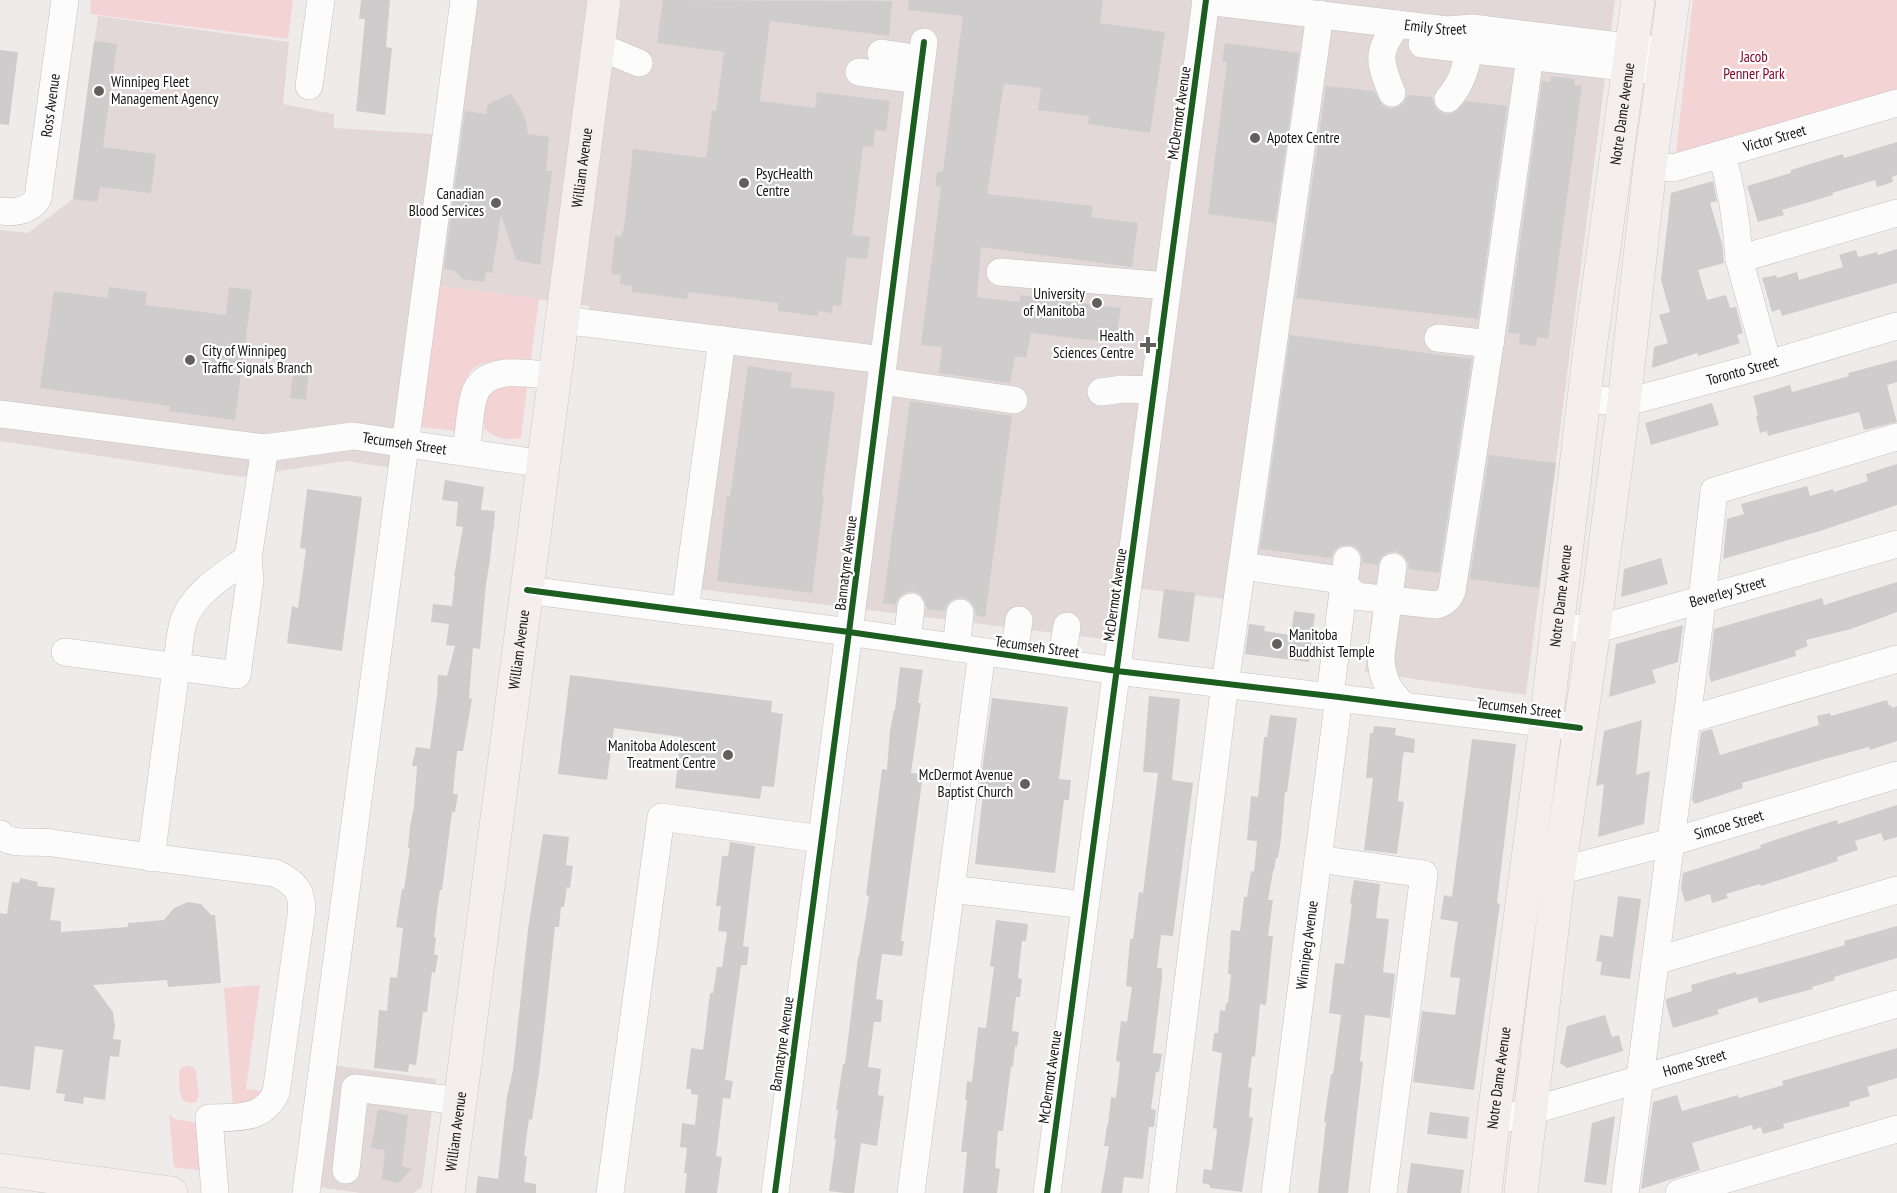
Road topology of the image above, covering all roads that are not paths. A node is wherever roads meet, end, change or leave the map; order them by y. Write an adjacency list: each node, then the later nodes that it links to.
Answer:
1 (65, 0): 25 (street, Ross Avenue)
2 (321, 0): 19 (street)
3 (465, 0): 45 (street)
4 (604, 0): 11 (main road, William Avenue)
5 (1638, 0): 14 (main road, Notre Dame Avenue)
6 (1672, 0): 16 (main road)
7 (1205, 6): 8 (street, Emily Street); 29 (street, McDermot Avenue)
8 (1318, 23): 9 (street, Emily Street); 51 (street)
9 (1385, 33): 10 (street, Emily Street); 20 (street)
10 (1460, 38): 13 (street, Emily Street); 14 (street, Emily Street); 21 (street)
11 (598, 46): 17 (street); 30 (main road, William Avenue)
12 (881, 53): 15 (street)
13 (1530, 56): 14 (street, Emily Street); 34 (street)
14 (1631, 58): 16 (street, Emily Street); 40 (main road, Notre Dame Avenue)
15 (921, 60): 18 (street); 36 (street, Bannatyne Avenue)
16 (1664, 62): 24 (main road)
17 (639, 63)
18 (859, 72)
19 (309, 86)
20 (1385, 92)
21 (1443, 99)
22 (1897, 103): 23 (street, Victor Street)
23 (1722, 155): 24 (street, Victor Street); 27 (street)
24 (1650, 166): 42 (main road)
25 (0, 211)
26 (1897, 213): 27 (street)
27 (1739, 259): 35 (street)
28 (1000, 272): 29 (street)
29 (1168, 286): 38 (street, McDermot Avenue)
30 (562, 320): 33 (street); 37 (main road, William Avenue)
31 (1897, 326): 35 (street, Toronto Street)
32 (1438, 338): 34 (street)
33 (722, 340): 36 (street); 56 (street)
34 (1490, 344): 52 (street)
35 (1768, 364): 42 (street, Toronto Street)
36 (882, 370): 41 (street); 62 (street, Bannatyne Avenue)
37 (554, 376): 47 (street); 48 (main road, William Avenue)
38 (1154, 390): 39 (street); 71 (street, McDermot Avenue)
39 (1101, 392)
40 (1585, 398): 42 (street, Toronto Street); 60 (main road, Notre Dame Avenue)
41 (1014, 400)
42 (1624, 403): 61 (main road)
43 (0, 414): 46 (street, Tecumseh Street)
44 (1897, 437): 54 (street)
45 (405, 444): 46 (street, Tecumseh Street); 47 (street, Tecumseh Street); 99 (street)
46 (265, 448): 50 (street)
47 (466, 452): 48 (street, Tecumseh Street)
48 (544, 464): 53 (main road, William Avenue)
49 (1897, 544): 54 (street, Beverley Street)
50 (248, 558): 70 (street); 70 (street)
51 (1242, 567): 52 (street); 72 (street)
52 (1369, 579): 73 (street); 73 (street); 74 (street)
53 (527, 590): 56 (street, Tecumseh Street); 91 (main road, William Avenue)
54 (1702, 600): 61 (street, Beverley Street); 75 (street)
55 (911, 607): 63 (street)
56 (685, 611): 62 (street, Tecumseh Street)
57 (960, 613): 64 (street)
58 (1019, 620): 67 (street)
59 (1067, 626): 69 (street)
60 (1557, 626): 61 (street, Beverley Street); 76 (main road, Notre Dame Avenue)
61 (1594, 630): 77 (main road)
62 (849, 632): 63 (street, Tecumseh Street); 80 (street, Bannatyne Avenue)
63 (907, 641): 64 (street, Tecumseh Street)
64 (956, 648): 66 (street, Tecumseh Street)
65 (65, 652): 70 (street)
66 (982, 652): 67 (street, Tecumseh Street); 85 (street)
67 (1014, 656): 69 (street, Tecumseh Street)
68 (1897, 659): 75 (street)
69 (1061, 663): 71 (street, Tecumseh Street)
70 (176, 667): 82 (street)
71 (1117, 670): 72 (street, Tecumseh Street); 87 (street, McDermot Avenue)
72 (1225, 683): 73 (street, Tecumseh Street); 105 (street)
73 (1345, 698): 74 (street, Tecumseh Street); 83 (street, Winnipeg Avenue)
74 (1404, 705): 76 (street, Tecumseh Street)
75 (1687, 720): 81 (street)
76 (1546, 723): 77 (street, Tecumseh Street); 93 (main road, Notre Dame Avenue)
77 (1580, 728): 84 (main road)
78 (1897, 775): 81 (street, Simcoe Street)
79 (0, 834): 82 (street)
80 (822, 839): 101 (street); 102 (street, Bannatyne Avenue)
81 (1671, 842): 84 (street, Simcoe Street); 88 (street)
82 (151, 858): 98 (street)
83 (1318, 859): 106 (street, Winnipeg Avenue); 107 (street)
84 (1559, 872): 92 (main road)
85 (951, 889): 87 (street); 103 (street)
86 (1897, 890): 88 (street)
87 (1085, 905): 104 (street, McDermot Avenue)
88 (1655, 961): 90 (street)
89 (1897, 1005): 90 (street, Home Street)
90 (1640, 1079): 92 (street, Home Street); 110 (street)
91 (460, 1101): 96 (street); 100 (main road, William Avenue)
92 (1531, 1111): 93 (street, Home Street); 109 (main road)
93 (1493, 1122): 108 (main road, Notre Dame Avenue)
94 (1897, 1129): 111 (street)
95 (0, 1170): 97 (main road)
96 (346, 1170)
97 (169, 1193)
98 (215, 1193)
99 (306, 1193)
100 (447, 1193)
101 (610, 1193)
102 (775, 1193)
103 (910, 1193)
104 (1047, 1193)
105 (1162, 1193)
106 (1275, 1193)
107 (1383, 1193)
108 (1485, 1193)
109 (1521, 1193)
110 (1625, 1193)
111 (1679, 1193)

